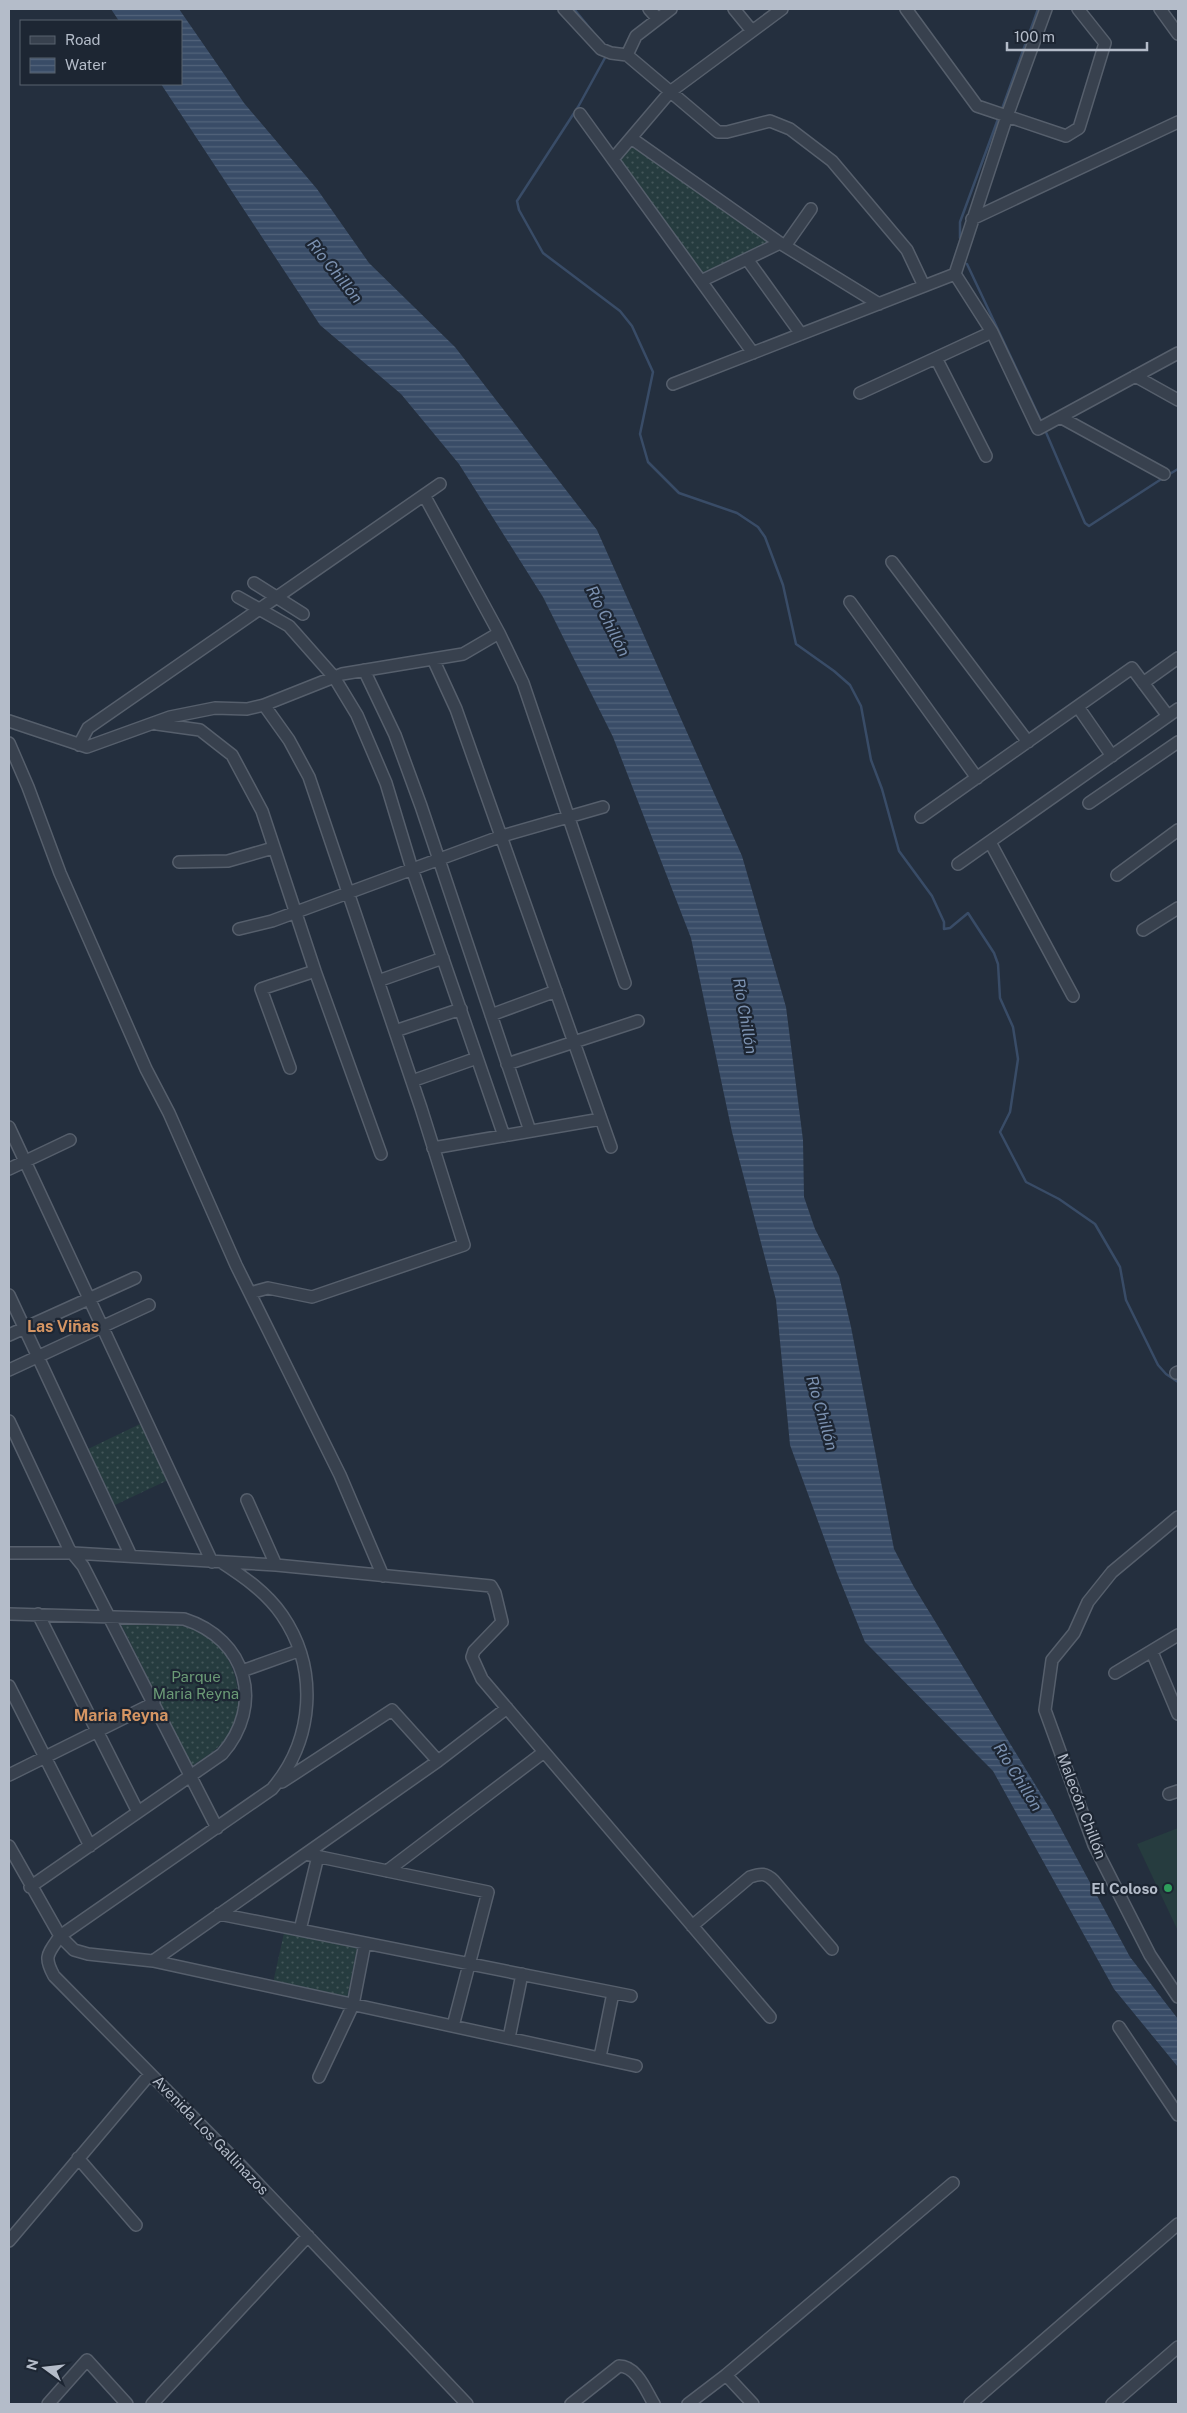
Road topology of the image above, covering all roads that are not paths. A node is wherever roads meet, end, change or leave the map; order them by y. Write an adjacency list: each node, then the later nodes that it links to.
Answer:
1 (564, 9): 13 (street)
2 (649, 9): 10 (street)
3 (671, 9): 10 (street)
4 (734, 9): 11 (street)
5 (782, 9): 11 (street)
6 (906, 9): 16 (street)
7 (1046, 9): 16 (street)
8 (1078, 9): 16 (street)
9 (1160, 9): 12 (street)
10 (658, 19): 13 (street)
11 (752, 31): 14 (street)
12 (1178, 34)
13 (628, 55): 14 (street)
14 (670, 92): 18 (street); 26 (street)
15 (580, 114): 19 (street)
16 (1007, 116): 21 (street)
17 (1178, 122): 21 (street)
18 (631, 138): 19 (street); 22 (street)
19 (613, 159): 25 (street)
20 (811, 209): 22 (street)
21 (972, 220): 24 (street)
22 (783, 244): 23 (street); 27 (street)
23 (747, 259): 25 (street); 29 (street)
24 (955, 274): 26 (street); 28 (street)
25 (701, 281): 30 (street)
26 (924, 286): 27 (street)
27 (879, 304): 29 (street)
28 (992, 332): 32 (street); 37 (street)
29 (801, 334): 30 (street)
30 (753, 353): 34 (street)
31 (1178, 353): 33 (street)
32 (936, 358): 35 (street); 38 (street)
33 (1135, 376): 36 (street); 37 (street)
34 (673, 384)
35 (860, 393)
36 (1178, 400)
37 (1060, 417): 39 (street)
38 (986, 456)
39 (1164, 474)
40 (440, 484): 41 (street)
41 (424, 495): 45 (street); 49 (street)
42 (892, 562): 61 (street)
43 (254, 583): 45 (street)
44 (238, 597): 47 (street)
45 (276, 597): 47 (street); 48 (street)
46 (850, 602): 66 (street)
47 (259, 610): 53 (street); 64 (street)
48 (303, 614)
49 (499, 633): 51 (street); 69 (street)
50 (1178, 658): 54 (street)
51 (433, 660): 52 (street); 72 (street)
52 (364, 670): 53 (street); 75 (street)
53 (334, 677): 55 (street); 78 (street)
54 (1143, 683): 56 (street); 58 (street)
55 (264, 705): 60 (street); 80 (street)
56 (1078, 707): 61 (street); 65 (street)
57 (1178, 709): 58 (street)
58 (1168, 716): 65 (street)
59 (9, 721): 64 (street)
60 (155, 723): 64 (street); 74 (street)
61 (1028, 742): 66 (street)
62 (1178, 742): 67 (street)
63 (9, 743): 111 (street)
64 (79, 745)
65 (1112, 756): 73 (street)
66 (977, 778): 70 (street)
67 (1088, 803)
68 (603, 807): 69 (street)
69 (568, 816): 72 (street); 88 (street)
70 (921, 817)
71 (1178, 830): 79 (street)
72 (502, 836): 75 (street); 89 (street)
73 (990, 842): 77 (street); 90 (street)
74 (273, 848): 76 (street); 82 (street)
75 (439, 860): 78 (street); 92 (street)
76 (179, 862)
77 (958, 864)
78 (412, 869): 80 (street); 85 (street)
79 (1117, 875)
80 (348, 893): 82 (street); 87 (street)
81 (1178, 908): 84 (street)
82 (294, 912): 83 (street); 86 (street)
83 (239, 929)
84 (1142, 930)
85 (443, 958): 87 (street); 91 (street)
86 (315, 971): 98 (street); 107 (street)
87 (378, 981): 94 (street)
88 (625, 983)
89 (556, 990): 92 (street); 95 (street)
90 (1073, 996)
91 (460, 1009): 94 (street); 96 (street)
92 (491, 1014): 97 (street)
93 (638, 1021): 95 (street)
94 (395, 1031): 99 (street)
95 (574, 1041): 97 (street); 100 (street)
96 (477, 1058): 99 (street); 103 (street)
97 (507, 1064): 102 (street)
98 (290, 1068)
99 (412, 1081): 106 (street)
100 (601, 1119): 102 (street); 105 (street)
101 (9, 1127): 108 (street)
102 (530, 1131): 103 (street)
103 (504, 1136): 106 (street)
104 (70, 1140): 108 (street)
105 (611, 1147)
106 (433, 1148): 111 (street)
107 (381, 1154)
108 (25, 1161): 109 (street); 113 (street)
109 (9, 1169)
110 (135, 1278): 113 (street)
111 (250, 1293): 128 (street)
112 (9, 1295): 116 (street)
113 (89, 1299): 115 (street); 116 (street)
114 (149, 1305): 115 (street)
115 (102, 1327): 118 (street); 126 (street)
116 (24, 1328): 117 (street); 118 (street)
117 (9, 1335)
118 (38, 1356): 119 (street); 125 (street)
119 (9, 1370)
120 (9, 1421): 124 (street)
121 (247, 1500): 127 (street)
122 (1178, 1517): 167 (street, Malecón Chillón)
123 (9, 1553): 124 (street)
124 (73, 1553): 125 (street); 131 (street)
125 (131, 1556): 126 (street)
126 (216, 1562): 127 (street); 133 (street)
127 (276, 1565): 128 (street)
128 (383, 1576): 139 (street)
129 (9, 1614): 130 (street)
130 (38, 1614): 131 (street); 141 (street)
131 (110, 1616): 135 (street); 138 (street)
132 (1178, 1635): 134 (street)
133 (298, 1650): 135 (street); 147 (street)
134 (1152, 1652): 136 (street); 140 (street)
135 (242, 1671): 146 (street)
136 (1115, 1673)
137 (9, 1686): 143 (street)
138 (154, 1703): 141 (street); 146 (street)
139 (507, 1708): 142 (street); 144 (street)
140 (1178, 1714)
141 (97, 1731): 143 (street); 148 (street)
142 (544, 1752): 154 (street); 157 (street)
143 (45, 1757): 145 (street); 151 (street)
144 (438, 1761): 147 (street); 152 (street)
145 (9, 1775)
146 (190, 1776): 148 (street); 149 (street)
147 (272, 1789): 149 (street)
148 (138, 1812): 151 (street)
149 (218, 1828): 159 (street)
150 (9, 1846): 155 (street)
151 (90, 1846): 155 (street)
152 (306, 1854): 153 (street); 156 (street)
153 (318, 1856): 154 (street); 158 (street)
154 (386, 1871): 163 (street)
155 (30, 1887): 159 (street)
156 (220, 1914): 158 (street); 162 (street)
157 (692, 1926): 161 (street); 169 (street)
158 (300, 1930): 160 (street)
159 (60, 1936): 162 (street); 175 (street, Avenida Los Gallinazos)
160 (365, 1943): 163 (street); 168 (street)
161 (832, 1949)
162 (153, 1961): 168 (street)
163 (470, 1964): 164 (street); 170 (street)
164 (522, 1974): 165 (street); 172 (street)
165 (613, 1993): 166 (street); 173 (street)
166 (631, 1996)
167 (1178, 1997)
168 (353, 2005): 170 (street); 176 (street)
169 (770, 2017)
170 (453, 2026): 172 (street)
171 (1119, 2026): 177 (street)
172 (509, 2038): 173 (street)
173 (600, 2057): 174 (street)
174 (636, 2066)
175 (150, 2074): 178 (street); 182 (street, Avenida Los Gallinazos)
176 (320, 2077)
177 (1178, 2115)
178 (78, 2158): 181 (street); 183 (street)
179 (953, 2184): 185 (street)
180 (1178, 2224): 194 (street)
181 (136, 2225)
182 (308, 2236): 188 (street); 189 (street, Avenida Los Gallinazos)
183 (9, 2241)
184 (1178, 2347): 195 (street)
185 (726, 2375): 192 (street); 193 (street)
186 (125, 2403): 187 (street)
187 (48, 2404)
188 (152, 2404)
189 (467, 2404)
190 (571, 2404): 191 (street)
191 (654, 2404)
192 (688, 2404)
193 (753, 2404)
194 (970, 2404)
195 (1112, 2404)

